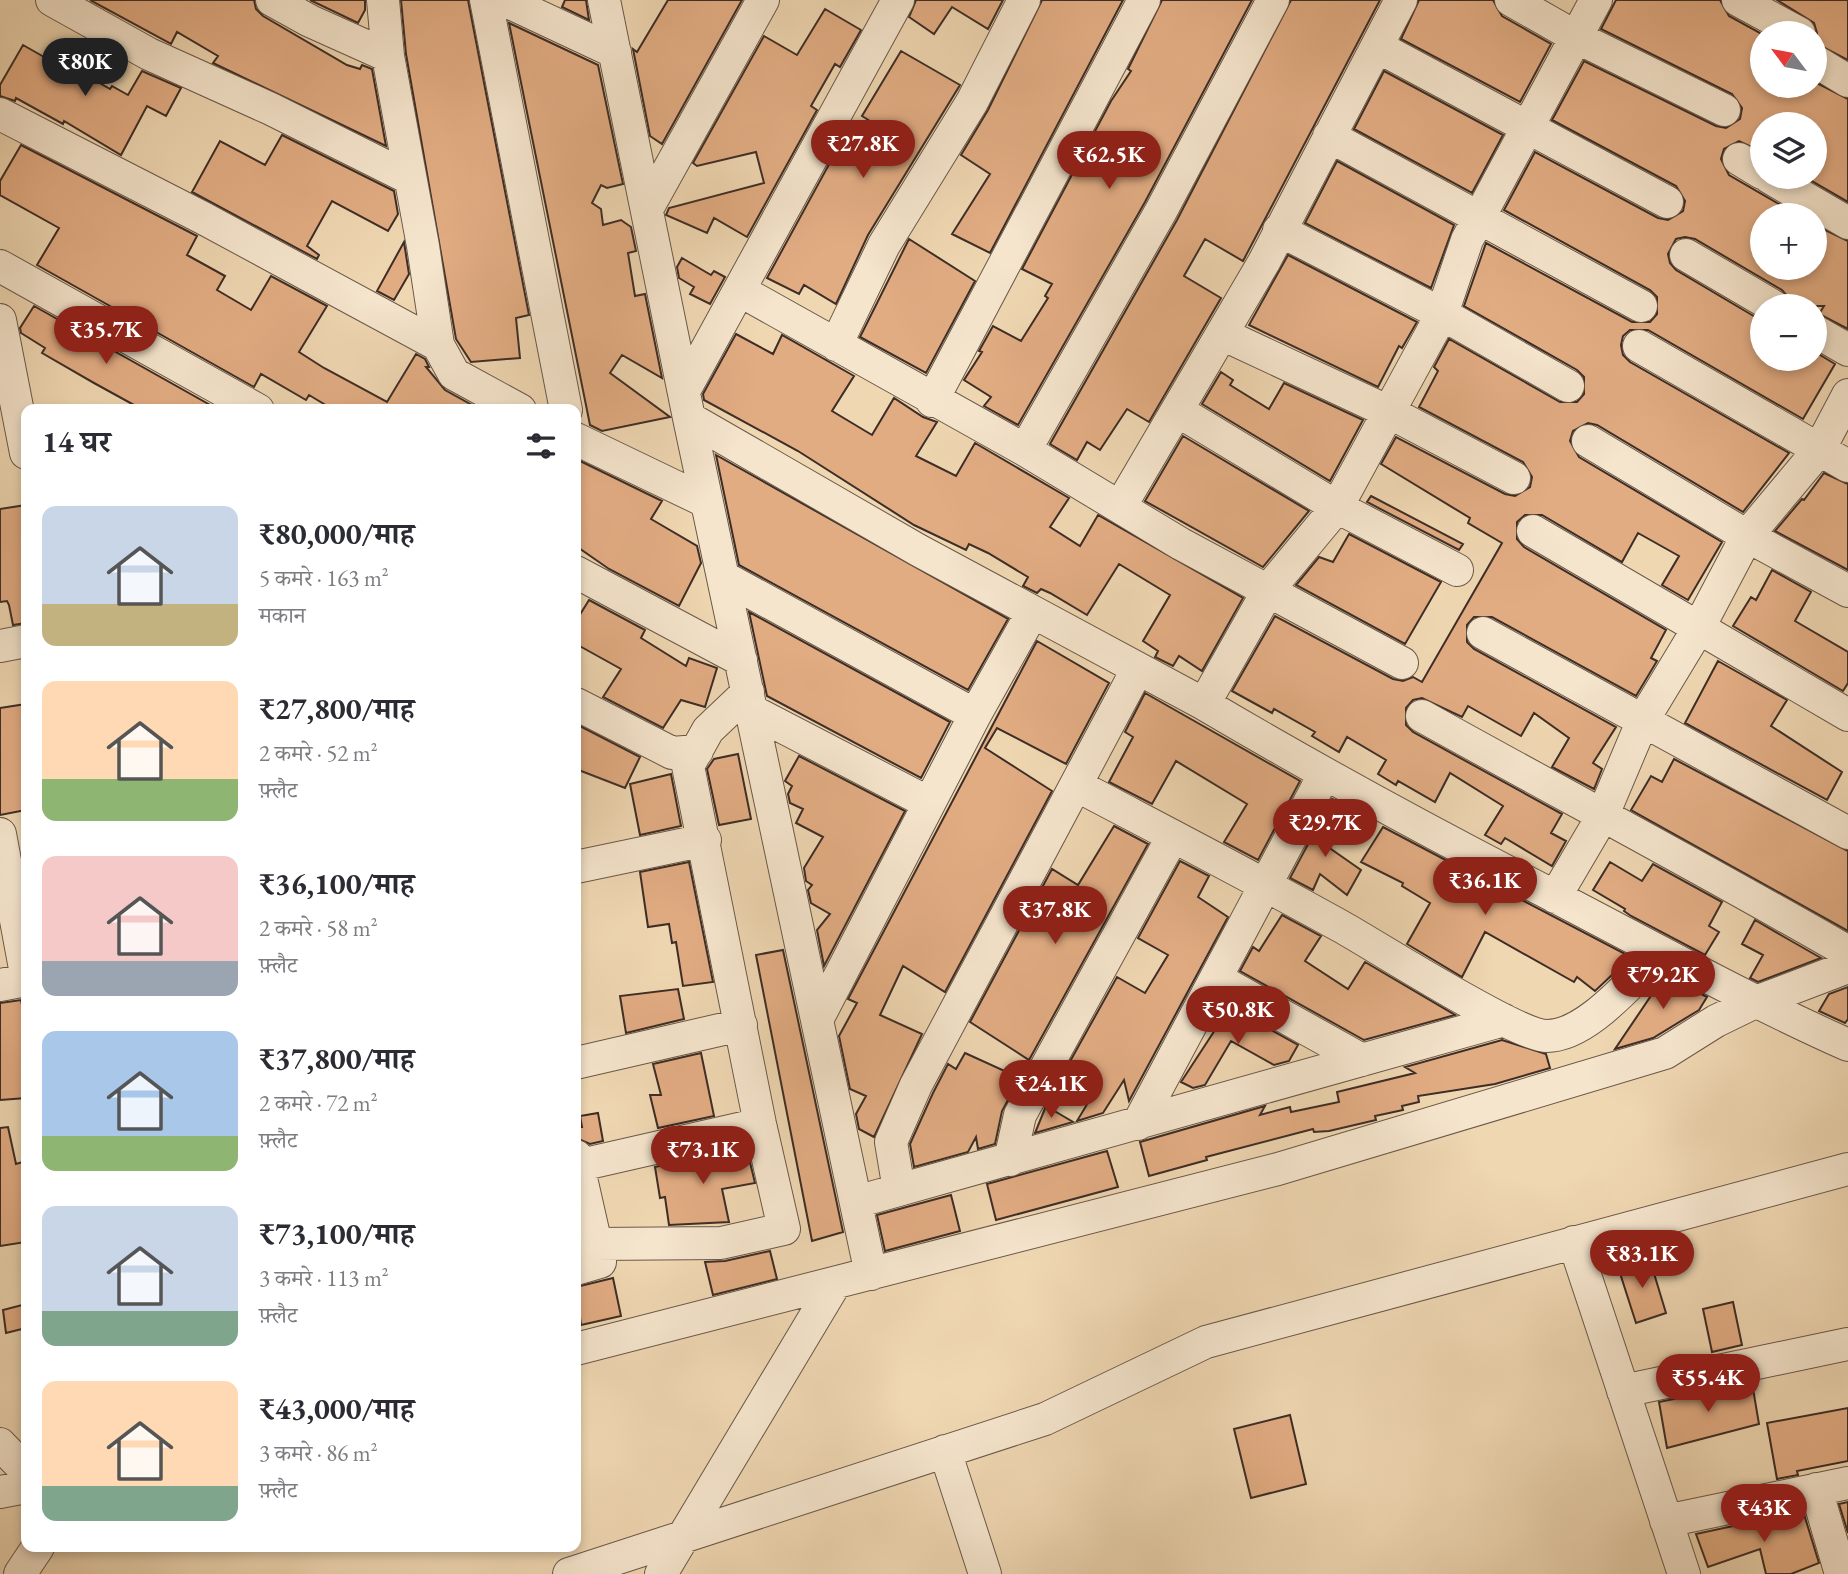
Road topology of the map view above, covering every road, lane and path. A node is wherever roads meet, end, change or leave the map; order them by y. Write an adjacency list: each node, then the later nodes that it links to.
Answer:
1 (52, 0): 27 (street)
2 (272, 0): 20 (street)
3 (383, 0): 20 (street)
4 (486, 0): 53 (street)
5 (504, 0): 19 (street)
6 (604, 0): 19 (street)
7 (763, 0): 30 (street)
8 (898, 0): 36 (street)
9 (1024, 0): 44 (street)
10 (1144, 0): 49 (street)
11 (1273, 0): 59 (street)
12 (1401, 0): 18 (street)
13 (1511, 0): 17 (street)
14 (1596, 0): 17 (street)
15 (1738, 0): 16 (street)
16 (1777, 21)
17 (1576, 37): 23 (street); 25 (street)
18 (1378, 47): 25 (street); 26 (street)
19 (615, 52): 30 (street)
20 (388, 56): 27 (street)
21 (1827, 68): 22 (street)
22 (1848, 81)
23 (1724, 110)
24 (0, 114): 43 (street)
25 (1528, 127): 29 (street); 31 (street)
26 (1329, 135): 31 (street); 33 (street)
27 (409, 178): 43 (street)
28 (1790, 189): 32 (street)
29 (1667, 202)
30 (647, 209): 50 (street)
31 (1480, 216): 38 (street); 39 (street)
32 (1848, 223)
33 (1279, 230): 39 (street); 41 (street)
34 (1686, 255): 37 (street)
35 (0, 266): 51 (street)
36 (739, 290): 44 (street); 50 (street)
37 (1753, 294)
38 (1641, 306)
39 (1442, 314): 47 (street); 55 (street)
40 (0, 320): 56 (street)
41 (1222, 334): 54 (street); 55 (street)
42 (1827, 338): 46 (street)
43 (438, 345): 52 (street)
44 (836, 345): 49 (street)
45 (1639, 346): 60 (street)
46 (1848, 350)
47 (1568, 386)
48 (1848, 395): 60 (street)
49 (932, 401): 59 (street)
50 (687, 403): 63 (street); 73 (street)
51 (247, 404)
52 (509, 404)
53 (565, 404)
54 (1178, 411): 64 (street); 65 (street)
55 (1389, 412): 62 (street); 65 (street)
56 (21, 427)
57 (581, 441): 63 (street)
58 (1588, 441): 67 (street)
59 (1025, 450): 64 (street)
60 (1819, 450): 61 (street); 67 (street)
61 (1848, 466)
62 (1514, 478)
63 (707, 502): 70 (street)
64 (1120, 507): 71 (street)
65 (1337, 507): 68 (street); 71 (street)
66 (1533, 531): 74 (street)
67 (1747, 536): 72 (street); 74 (street)
68 (1457, 570)
69 (581, 575): 78 (street)
70 (723, 577): 78 (street); 84 (street)
71 (1269, 589): 79 (street); 82 (street)
72 (1848, 592)
73 (1032, 613): 80 (street); 84 (street)
74 (1698, 629): 85 (street); 87 (street)
75 (1483, 633): 87 (street)
76 (21, 642): 77 (street)
77 (0, 646)
78 (741, 660): 81 (street)
79 (1402, 663)
80 (1137, 670): 82 (street); 90 (street)
81 (750, 702): 88 (street); 91 (street); 108 (street)
82 (1204, 704): 89 (street)
83 (581, 707): 88 (street)
84 (975, 715): 91 (street)
85 (1848, 715)
86 (1422, 716): 92 (street)
87 (1643, 720): 92 (street); 93 (street)
88 (697, 751): 96 (street)
89 (1324, 775): 98 (street); 99 (street)
90 (1076, 785): 95 (street); 120 (street)
91 (929, 803): 108 (street)
92 (1602, 817): 99 (street); 101 (street)
93 (1848, 832)
94 (0, 834): 100 (street)
95 (1173, 836): 98 (street); 116 (street)
96 (705, 840): 97 (street); 110 (street)
97 (581, 866)
98 (1267, 887): 104 (street); 109 (street)
99 (1555, 897): 102 (street)
100 (21, 947)
101 (1848, 952)
102 (1660, 954): 107 (street); 109 (street)
103 (1848, 967): 107 (street)
104 (1217, 979): 112 (street); 115 (street)
105 (21, 981): 106 (street)
106 (0, 985)
107 (1753, 1003): 111 (street); 125 (street)
108 (818, 1018): 121 (street)
109 (1504, 1020): 112 (street)
110 (741, 1025): 113 (street); 114 (street)
111 (1848, 1045)
112 (1362, 1060): 115 (street)
113 (581, 1062)
114 (760, 1124): 117 (street); 123 (street)
115 (1139, 1124): 116 (street)
116 (1010, 1160): 120 (street)
117 (581, 1162)
118 (1848, 1169): 122 (street)
119 (581, 1184): 123 (street)
120 (899, 1190): 121 (street)
121 (856, 1202): 125 (street)
122 (1574, 1242): 129 (street); 131 (street)
123 (595, 1244): 124 (street)
124 (581, 1268)
125 (872, 1274): 126 (street)
126 (834, 1285): 128 (street); 138 (street)
127 (1848, 1344): 129 (street)
128 (581, 1348)
129 (1623, 1391): 137 (street)
130 (0, 1444): 132 (street)
131 (945, 1451): 138 (street); 143 (street)
132 (21, 1466)
133 (1848, 1483): 135 (street)
134 (21, 1488): 136 (street)
135 (1816, 1489): 137 (street); 145 (street)
136 (0, 1492)
137 (1666, 1521): 144 (street)
138 (684, 1535): 141 (street); 142 (street)
139 (35, 1552): 140 (street)
140 (20, 1574)
141 (569, 1574)
142 (661, 1574)
143 (985, 1574)
144 (1684, 1574)
145 (1841, 1574)

